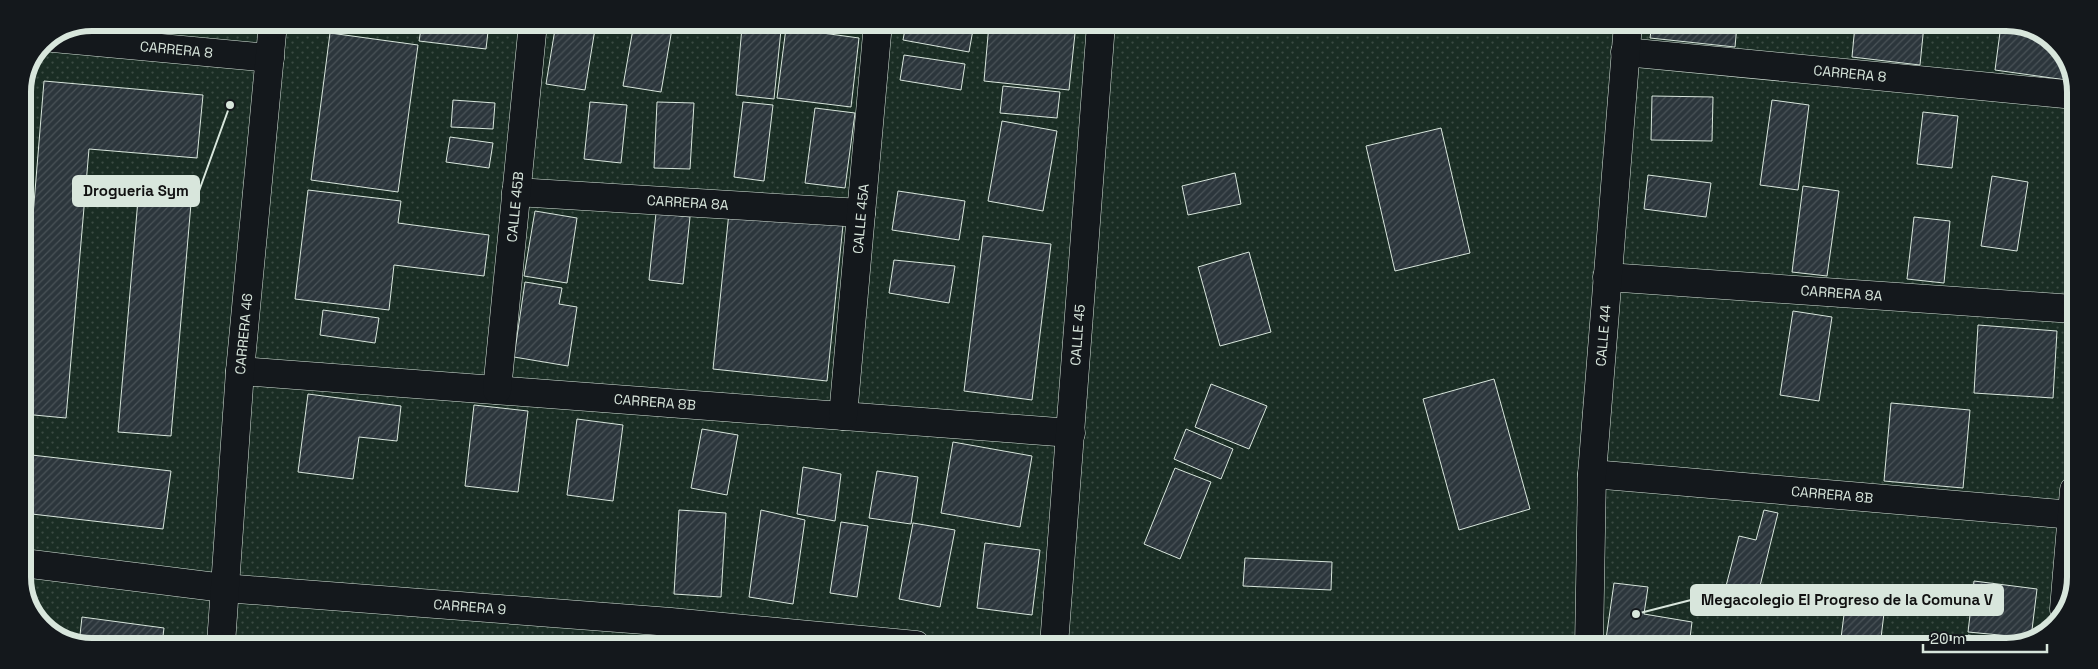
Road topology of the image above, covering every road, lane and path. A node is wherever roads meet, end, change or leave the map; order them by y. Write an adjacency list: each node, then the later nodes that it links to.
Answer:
1 (273, 31): 8 (street, CARRERA 46)
2 (532, 31): 10 (street, CALLE 45B)
3 (877, 31): 11 (street, CALLE 45A)
4 (1100, 31): 17 (street, CALLE 45)
5 (1627, 31): 7 (street, CALLE 44)
6 (63, 39): 8 (street, CARRERA 8)
7 (1625, 52): 9 (street, CARRERA 8); 12 (street, CALLE 44)
8 (270, 58): 14 (street, CARRERA 46)
9 (2067, 94)
10 (516, 192): 11 (street, CARRERA 8A); 15 (street, CALLE 45B)
11 (861, 213): 16 (street, CALLE 45A)
12 (1607, 277): 13 (street, CARRERA 8A); 18 (street, CALLE 44)
13 (2067, 309)
14 (240, 371): 15 (street, CARRERA 8B); 21 (street, CARRERA 46)
15 (497, 390): 16 (street, CARRERA 8B)
16 (843, 416): 17 (street, CARRERA 8B)
17 (1071, 433): 25 (street, CALLE 45)
18 (1592, 474): 19 (street, CARRERA 8B); 26 (street, CALLE 44)
19 (2067, 507)
20 (31, 564): 21 (street, CARRERA 9)
21 (224, 588): 22 (street, CARRERA 9); 23 (street, CARRERA 46)
22 (670, 634): 24 (street, CARRERA 9)
23 (221, 638)
24 (759, 638)
25 (1055, 638)
26 (1589, 638)

